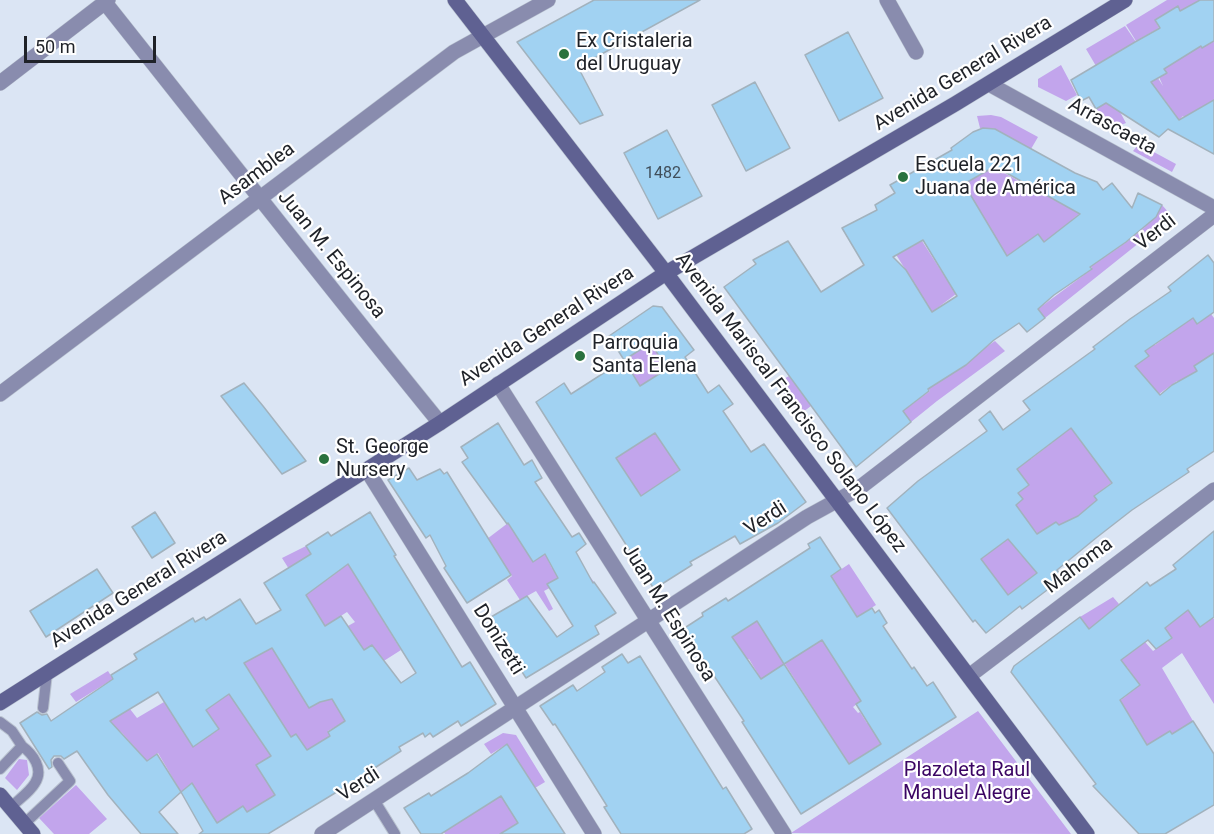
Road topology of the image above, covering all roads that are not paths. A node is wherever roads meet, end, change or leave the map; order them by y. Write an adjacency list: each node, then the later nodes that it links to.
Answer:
1 (455, 0): 6 (main road, Avenida Mariscal Francisco Solano López)
2 (548, 0): 6 (street, Asamblea)
3 (888, 0): 7 (street)
4 (1125, 0): 9 (main road, Avenida General Rivera)
5 (105, 1): 8 (street); 10 (street, Juan M. Espinosa)
6 (483, 36): 10 (street, Asamblea); 13 (main road, Avenida Mariscal Francisco Solano López)
7 (916, 52)
8 (0, 83)
9 (989, 84): 11 (street, Arrascaeta); 13 (main road, Avenida General Rivera)
10 (259, 199): 15 (street, Asamblea); 16 (street, Juan M. Espinosa)
11 (1214, 208)
12 (1214, 214): 19 (street, Verdi)
13 (666, 273): 14 (main road, Avenida General Rivera); 19 (main road, Avenida Mariscal Francisco Solano López)
14 (498, 384): 16 (main road, Avenida General Rivera); 20 (street, Juan M. Espinosa)
15 (0, 394)
16 (440, 423): 17 (main road, Avenida General Rivera)
17 (367, 470): 21 (main road, Avenida General Rivera); 24 (street, Donizetti)
18 (1214, 490): 22 (street, Mahoma)
19 (837, 501): 20 (street, Verdi); 22 (main road, Avenida Mariscal Francisco Solano López)
20 (648, 622): 24 (street, Verdi); 37 (street, Juan M. Espinosa)
21 (47, 673): 23 (main road, Avenida General Rivera); 25 (lane)
22 (969, 676): 38 (main road, Avenida Mariscal Francisco Solano López)
23 (0, 703)
24 (516, 707): 31 (street, Verdi); 36 (street, Donizetti)
25 (43, 708)
26 (0, 722): 27 (lane)
27 (22, 746): 29 (lane); 32 (lane)
28 (58, 763): 33 (lane)
29 (0, 769)
30 (0, 795): 32 (main road)
31 (375, 800): 34 (street, Verdi); 35 (lane)
32 (11, 807): 33 (main road)
33 (28, 829)
34 (322, 834)
35 (396, 834)
36 (594, 834)
37 (784, 834)
38 (1087, 834)

